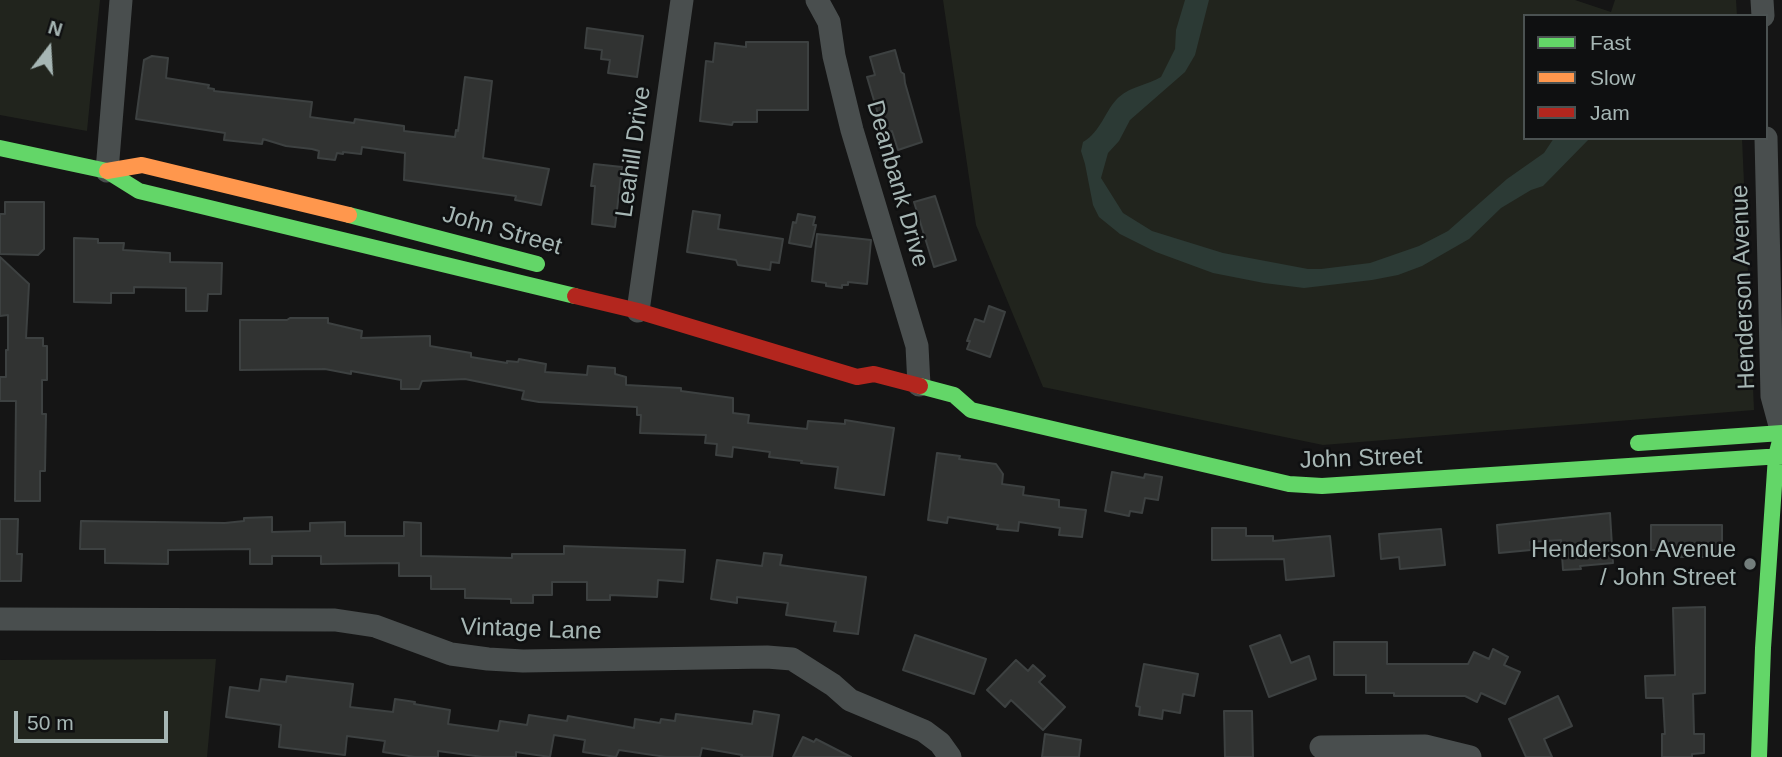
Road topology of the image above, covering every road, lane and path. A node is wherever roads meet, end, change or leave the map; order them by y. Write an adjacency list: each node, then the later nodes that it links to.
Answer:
1 (121, 0): 6 (street)
2 (682, 0): 8 (street, Leahill Drive)
3 (817, 0): 11 (street, Deanbank Drive)
4 (1766, 140): 14 (street, Henderson Avenue)
5 (0, 148): 6 (main road, John Street)
6 (107, 171): 7 (main road, John Street); 8 (main road, John Street)
7 (546, 267)
8 (640, 298): 10 (main road, John Street)
9 (861, 361): 10 (main road)
10 (874, 374): 11 (main road, John Street)
11 (919, 385): 13 (main road, John Street)
12 (977, 390): 13 (main road, John Street)
13 (954, 395): 16 (main road, John Street)
14 (1782, 433): 15 (main road); 16 (main road, Henderson Avenue)
15 (1626, 444)
16 (1779, 456): 21 (main road, Henderson Avenue)
17 (0, 619): 19 (street, Vintage Lane)
18 (1321, 747): 20 (street)
19 (950, 757)
20 (1470, 757)
21 (1759, 757)

